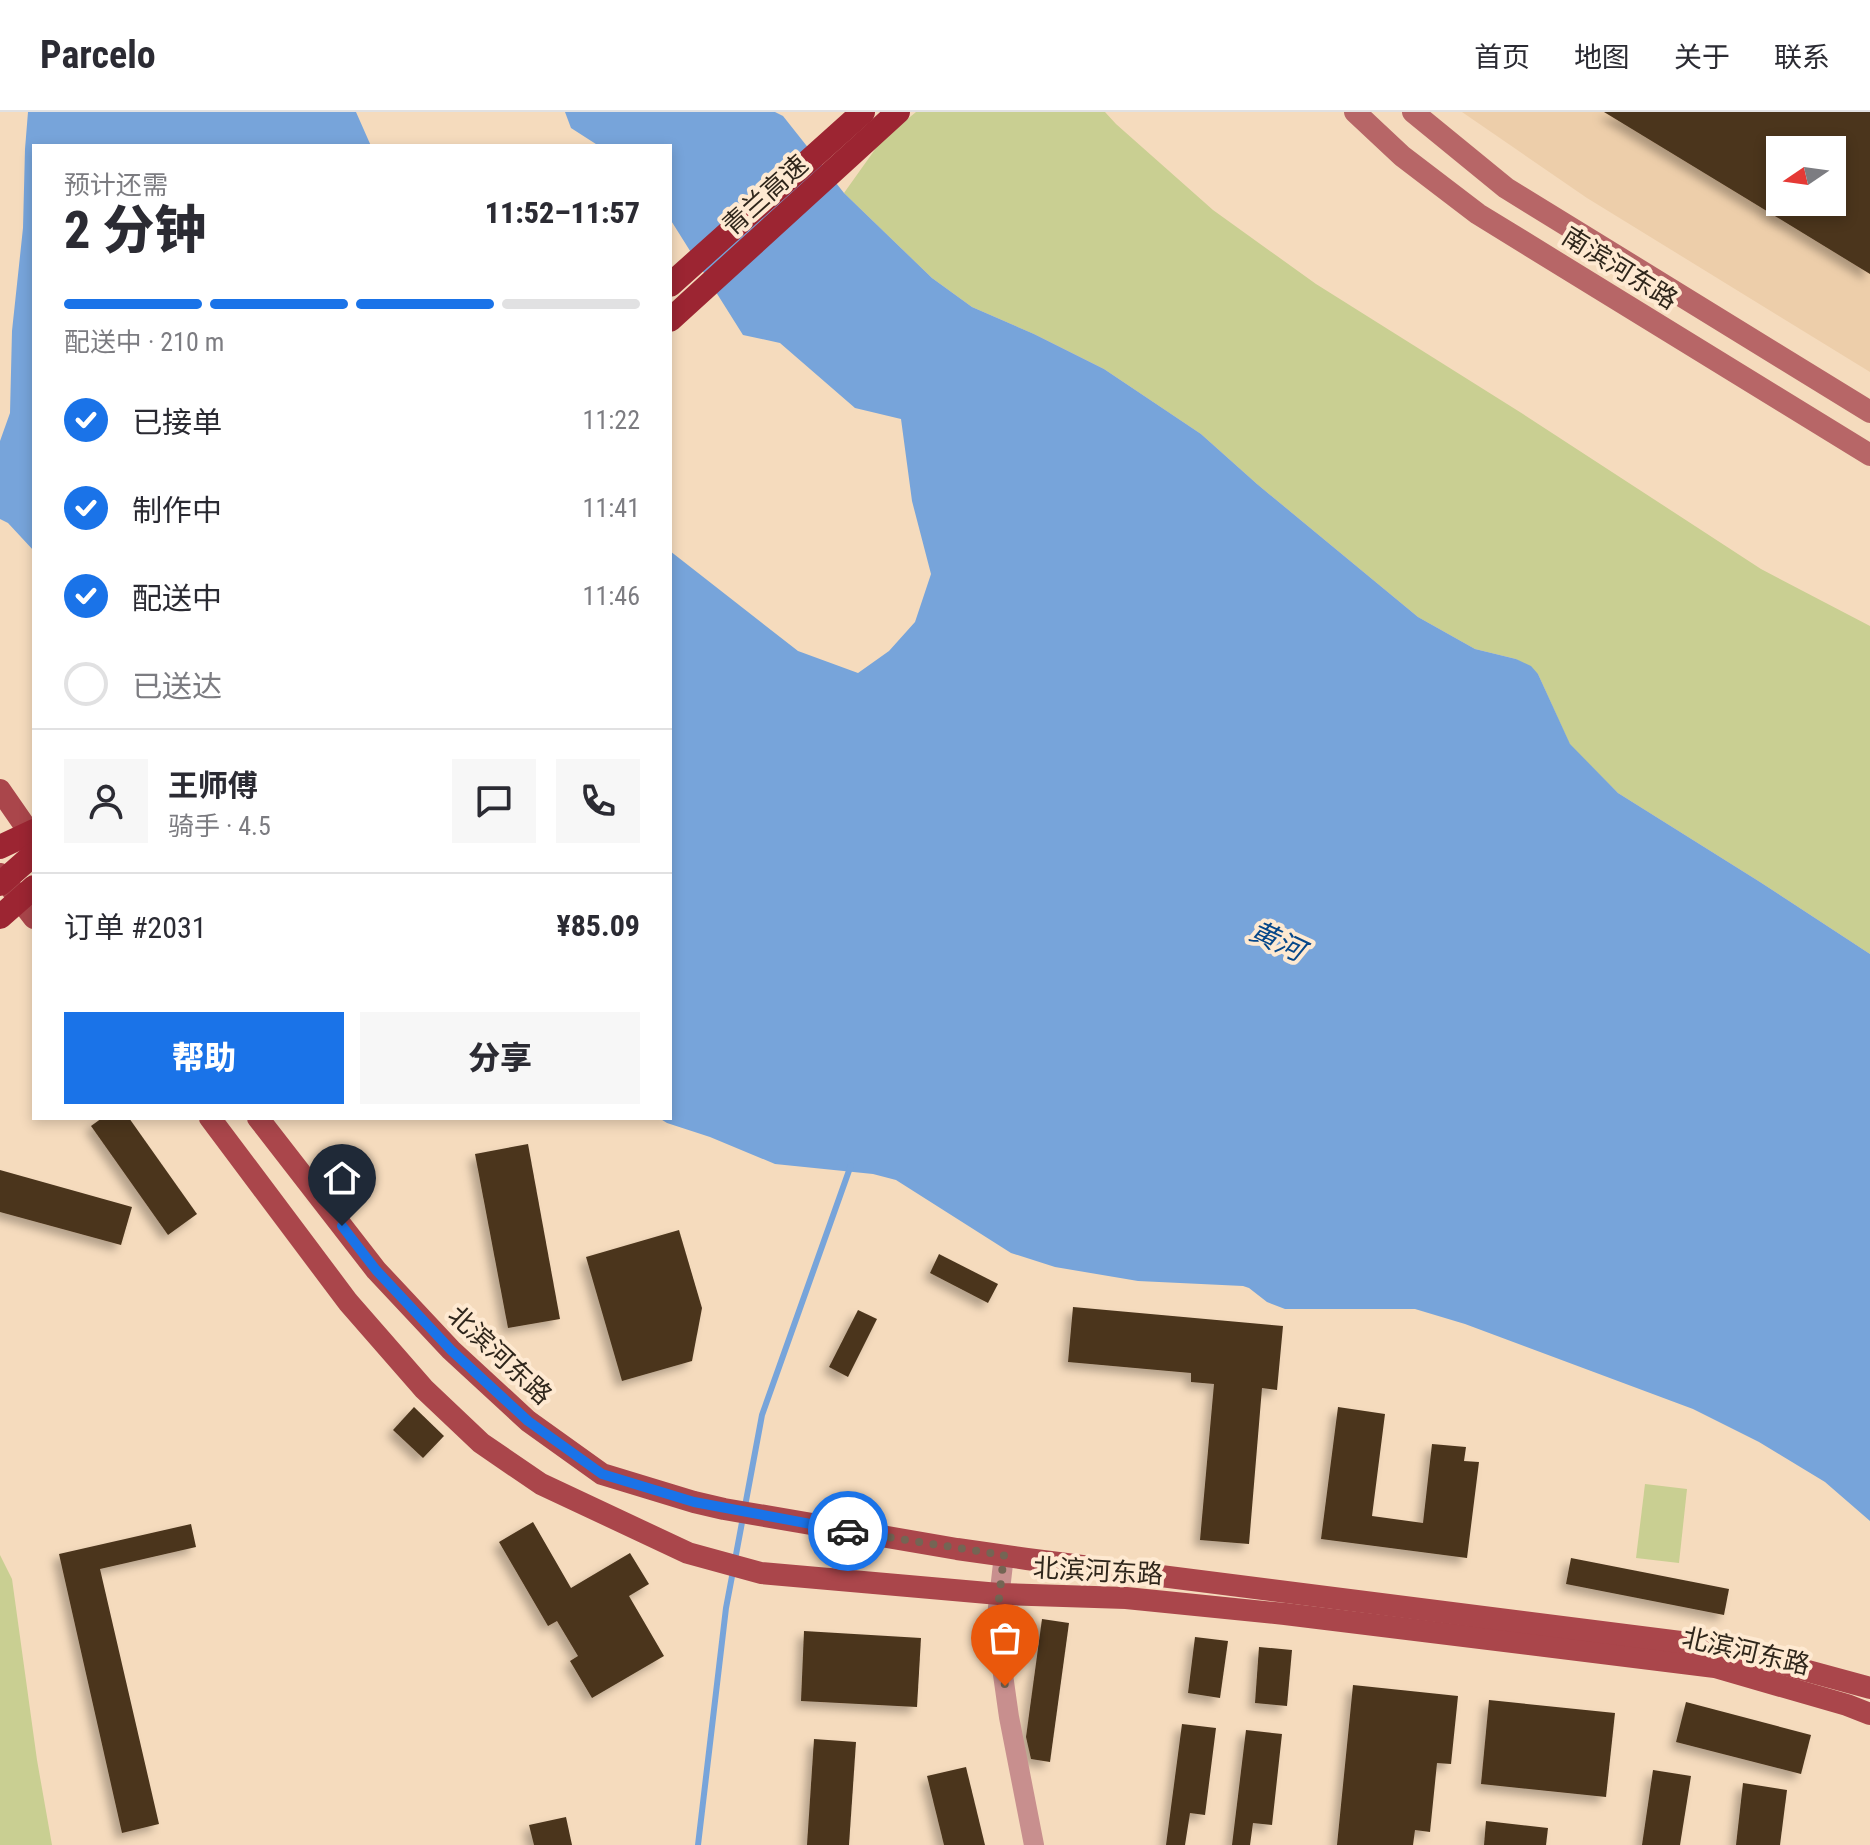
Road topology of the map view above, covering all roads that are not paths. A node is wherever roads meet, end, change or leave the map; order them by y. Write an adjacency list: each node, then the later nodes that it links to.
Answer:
1 (863, 112): 5 (highway, 青兰高速)
2 (898, 112): 6 (highway, 青兰高速)
3 (1355, 112): 8 (main road, 南滨河东路)
4 (1413, 112): 7 (main road, 南滨河东路)
5 (672, 283)
6 (672, 318)
7 (1870, 412)
8 (1870, 455)
9 (0, 790): 11 (main road)
10 (32, 832): 12 (highway, bridge)
11 (32, 836)
12 (0, 847)
13 (32, 856): 15 (highway, bridge)
14 (0, 874): 17 (main road)
15 (0, 884)
16 (32, 889): 18 (highway, bridge)
17 (32, 915)
18 (0, 917)
19 (212, 1120): 22 (main road, 北滨河东路)
20 (260, 1120): 21 (main road, 北滨河东路)
21 (1004, 1555): 22 (street); 23 (main road, 北滨河东路)
22 (999, 1594): 24 (main road, 北滨河东路); 25 (street)
23 (1870, 1688)
24 (1870, 1714)
25 (1034, 1845)

